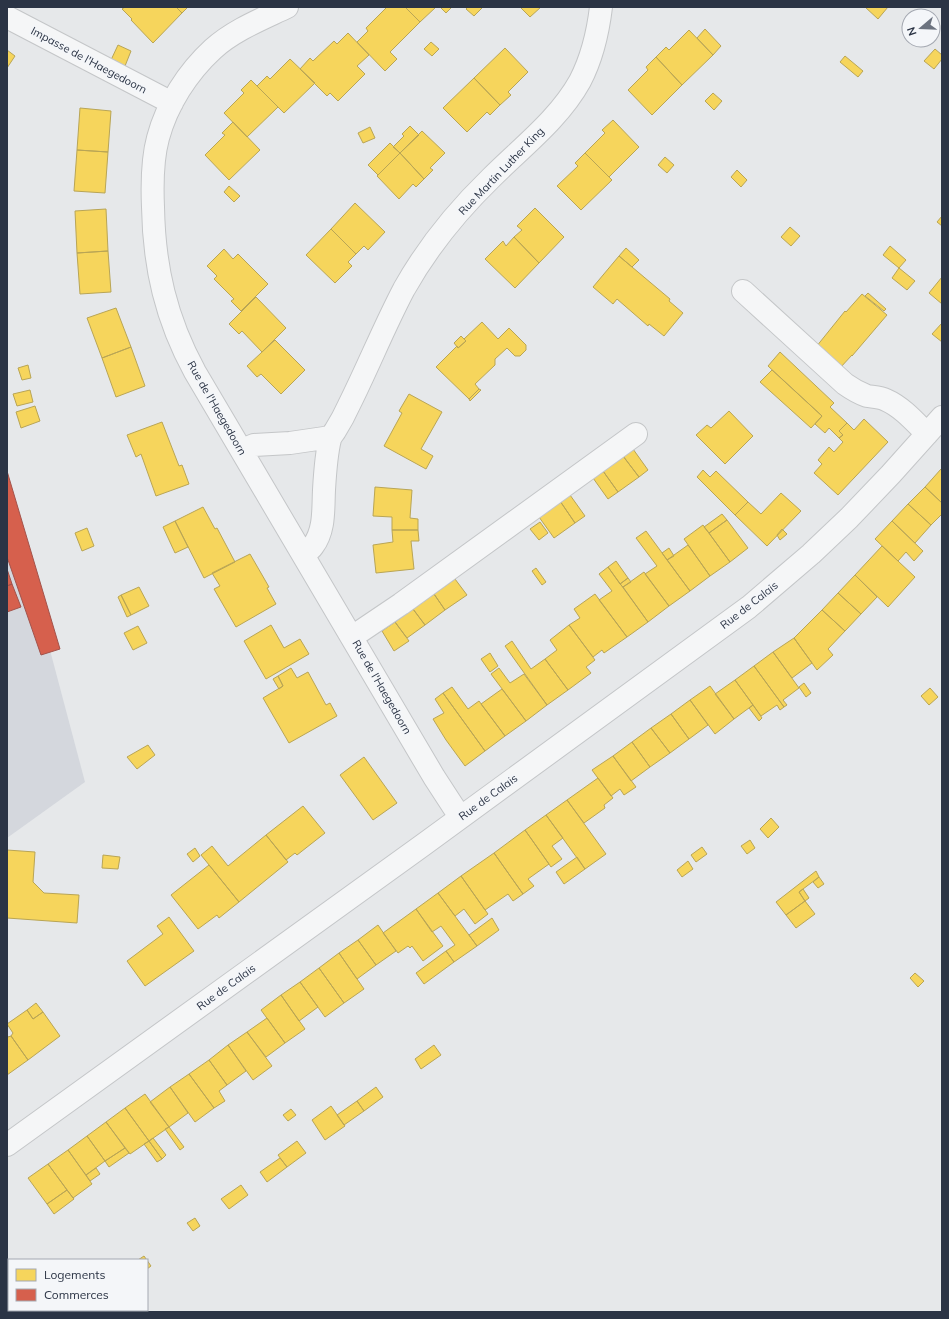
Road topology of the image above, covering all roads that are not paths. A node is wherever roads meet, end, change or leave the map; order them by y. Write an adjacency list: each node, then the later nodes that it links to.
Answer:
1 (287, 7): 4 (street, Rue de l'Haegedoorn)
2 (602, 7): 9 (street, Rue Martin Luther King)
3 (7, 17): 4 (street, Impasse de l'Haegedoorn)
4 (172, 104): 10 (street, Rue de l'Haegedoorn)
5 (743, 291): 8 (street)
6 (942, 417): 8 (street, Rue de Calais)
7 (636, 434): 12 (street)
8 (927, 434): 13 (street, Rue de Calais)
9 (331, 437): 10 (street); 11 (street, Rue Martin Luther King)
10 (242, 450): 11 (street, Rue de l'Haegedoorn)
11 (304, 554): 12 (street, Rue de l'Haegedoorn)
12 (352, 637): 13 (street, Rue de l'Haegedoorn)
13 (460, 817): 14 (street, Rue de Calais)
14 (7, 1145)

